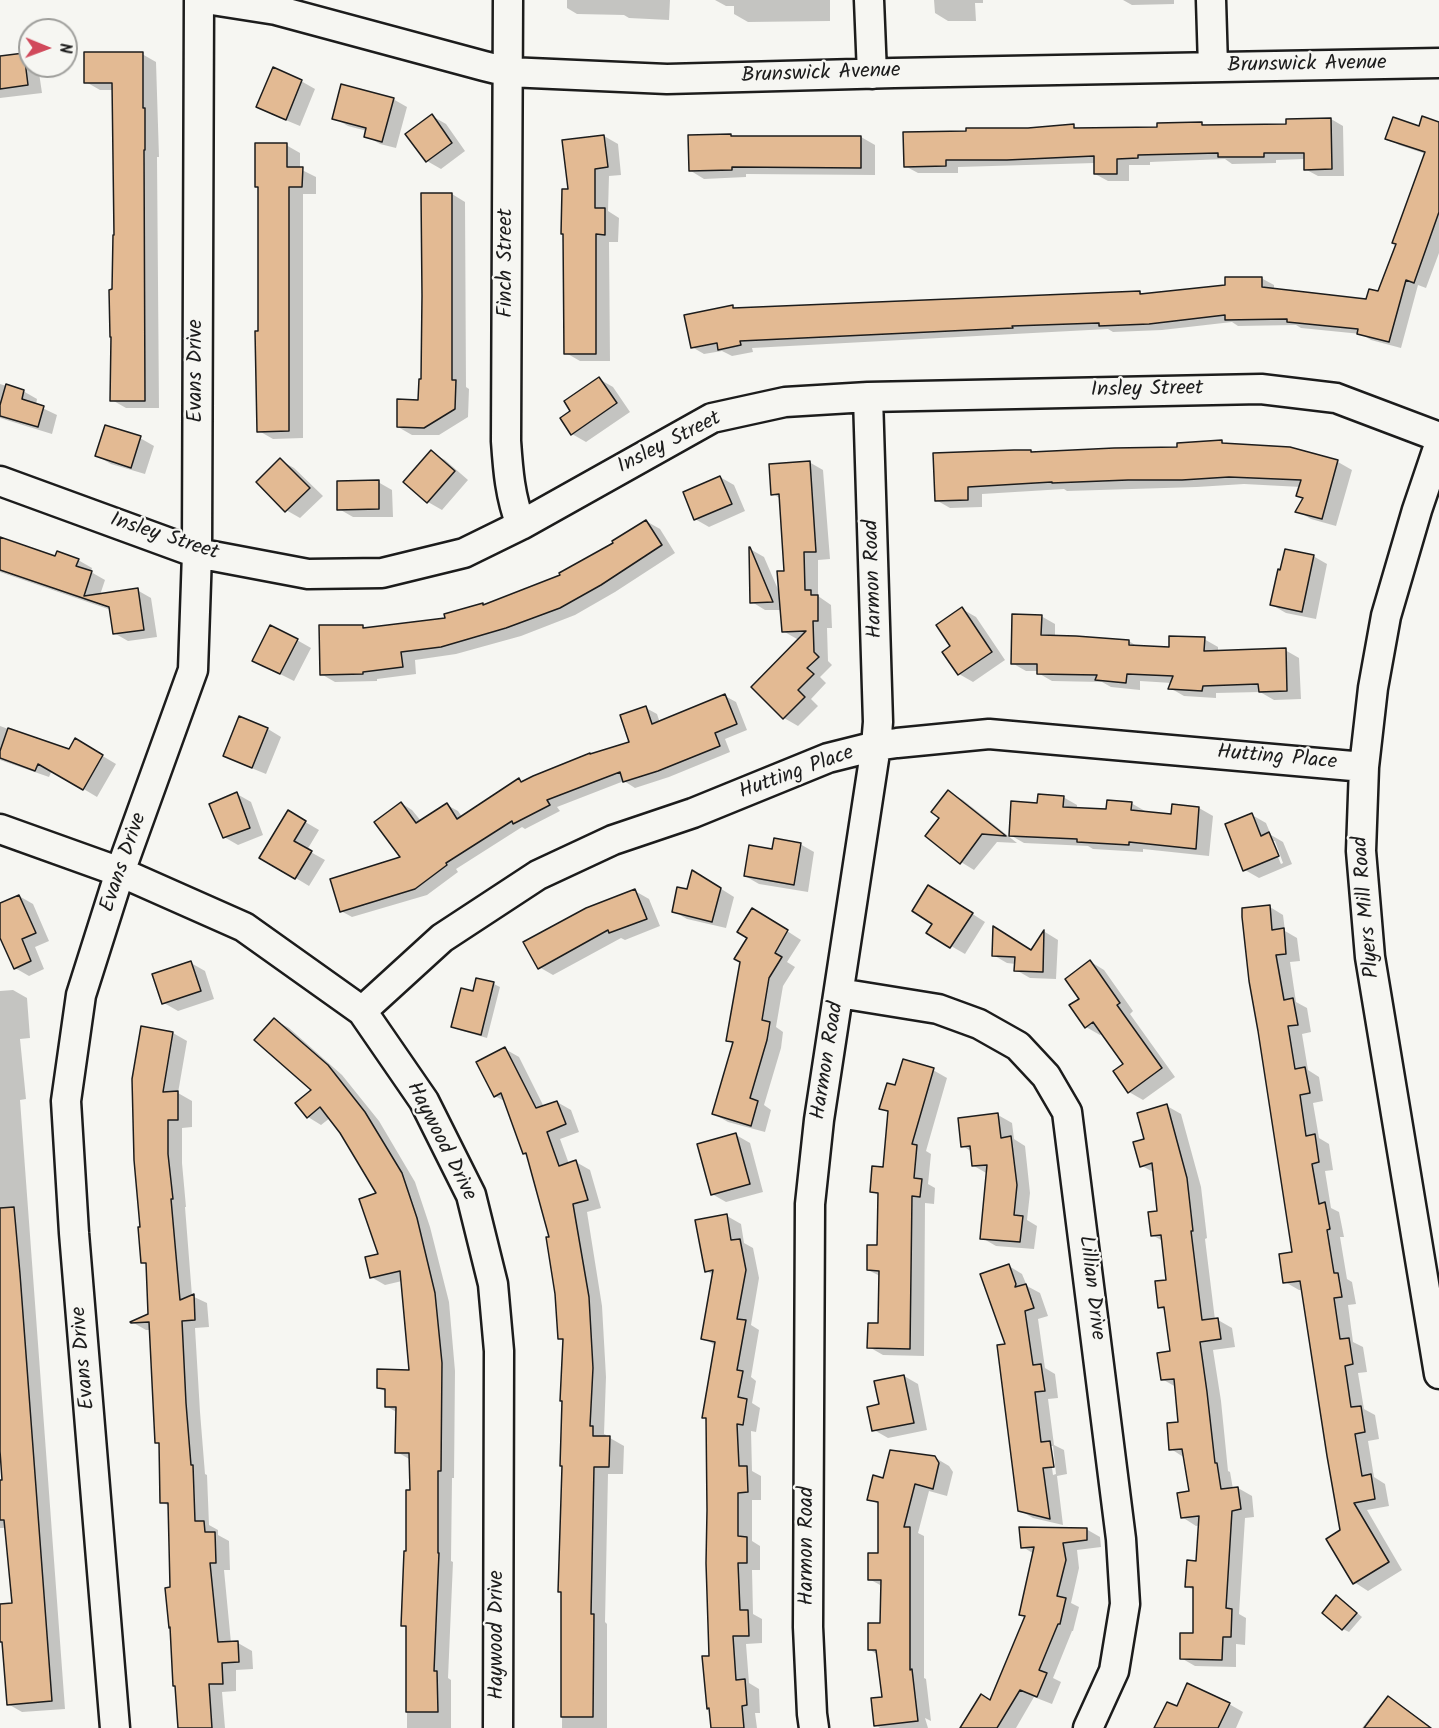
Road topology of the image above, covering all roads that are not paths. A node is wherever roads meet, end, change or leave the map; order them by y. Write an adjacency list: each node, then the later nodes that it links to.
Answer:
1 (199, 0): 15 (street, Evans Drive)
2 (212, 0): 8 (street, Brunswick Avenue)
3 (508, 0): 8 (street, Finch Street)
4 (869, 0): 9 (street)
5 (1211, 0): 7 (street)
6 (1439, 63): 7 (street, Brunswick Avenue)
7 (1213, 67): 9 (street, Brunswick Avenue)
8 (508, 72): 9 (street, Brunswick Avenue); 14 (street, Finch Street)
9 (872, 74)
10 (868, 397): 11 (street, Insley Street); 14 (street, Insley Street); 16 (street, Harmon Road)
11 (1439, 437)
12 (1439, 445): 17 (street, Plyers Mill Road)
13 (0, 481): 15 (street, Insley Street)
14 (521, 525): 15 (street, Insley Street)
15 (197, 553): 19 (street, Evans Drive)
16 (876, 746): 17 (street, Hutting Place); 20 (street, Harmon Road); 21 (street, Hutting Place)
17 (1364, 767): 22 (street, Plyers Mill Road)
18 (0, 829): 19 (street, Haywood Drive)
19 (120, 872): 21 (street, Haywood Drive); 23 (street, Evans Drive)
20 (839, 993): 25 (street, Harmon Road); 26 (street, Lillian Drive)
21 (362, 1011): 24 (street, Haywood Drive)
22 (1439, 1374)
23 (115, 1728)
24 (498, 1728)
25 (814, 1728)
26 (1088, 1728)

